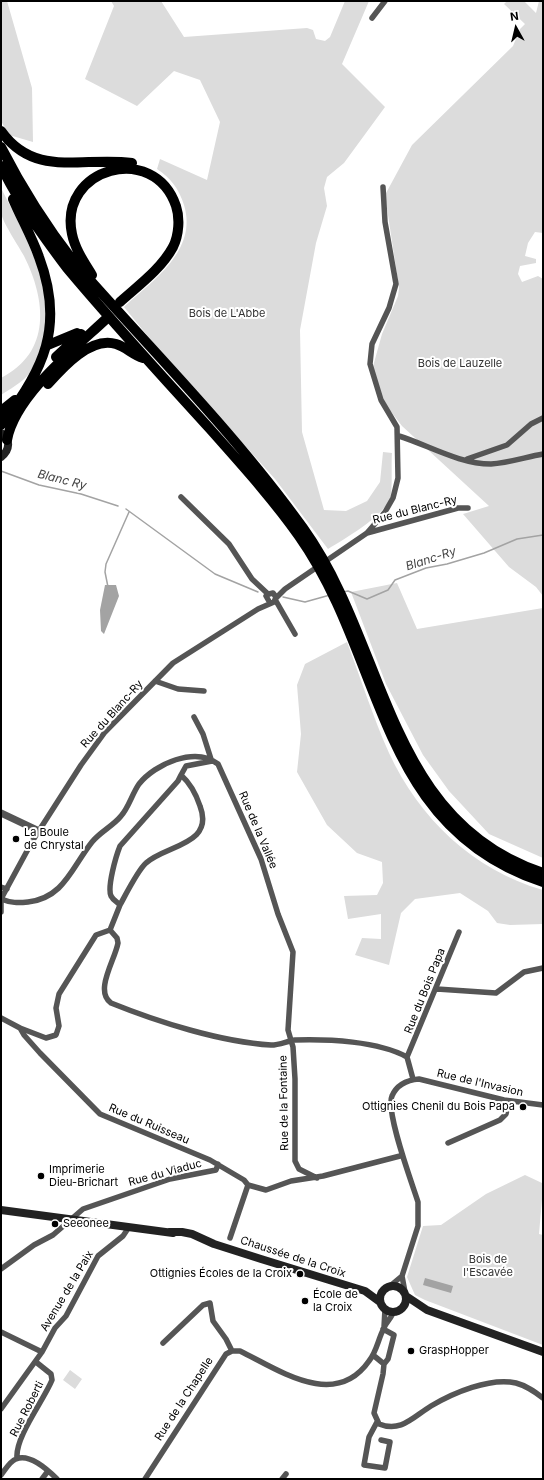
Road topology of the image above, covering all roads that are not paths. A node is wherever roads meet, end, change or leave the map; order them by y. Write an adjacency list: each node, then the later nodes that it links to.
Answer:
1 (385, 1): 2 (street)
2 (372, 18)
3 (1, 131): 8 (highway)
4 (1, 146): 8 (highway)
5 (1, 166): 6 (highway)
6 (11, 187): 10 (highway); 11 (highway)
7 (383, 187): 18 (street, Rue du Blanc-Ry)
8 (102, 294): 24 (highway)
9 (89, 329): 10 (highway); 12 (highway); 13 (highway)
10 (48, 345): 12 (highway)
11 (146, 358): 13 (highway); 24 (highway)
12 (23, 394): 14 (highway); 16 (highway)
13 (22, 408): 17 (highway)
14 (1, 411)
15 (543, 418): 21 (street)
16 (1, 425)
17 (4, 436): 20 (main road)
18 (399, 436): 21 (street); 25 (street, Rue du Blanc-Ry)
19 (543, 454): 21 (street)
20 (1, 457)
21 (467, 459)
22 (181, 498): 26 (street)
23 (468, 508): 25 (street, Rue du Blanc-Ry)
24 (301, 532): 29 (highway)
25 (367, 533): 26 (street, Rue du Blanc-Ry)
26 (271, 598): 27 (street); 28 (street, Rue du Blanc-Ry)
27 (295, 634)
28 (155, 681): 30 (street); 35 (street, Rue du Blanc-Ry)
29 (374, 684): 36 (highway); 37 (highway)
30 (204, 691)
31 (194, 717): 32 (street, Rue de la Vallée)
32 (212, 760): 33 (street); 39 (street); 48 (street, Rue de la Vallée)
33 (181, 775): 40 (street); 40 (street)
34 (1, 813): 35 (street)
35 (39, 831): 38 (street, Rue du Blanc-Ry)
36 (543, 873)
37 (543, 882)
38 (4, 888): 39 (street, Rue du Blanc-Ry)
39 (1, 899): 41 (street)
40 (120, 905): 42 (street)
41 (1, 912)
42 (110, 930): 47 (street); 48 (street)
43 (459, 932): 45 (street, Rue du Bois Papa)
44 (543, 968): 45 (street)
45 (437, 989): 49 (street, Rue du Bois Papa)
46 (1, 1018): 47 (street, Rue du Ruisseau)
47 (20, 1028): 55 (street, Rue du Ruisseau)
48 (290, 1041): 49 (street); 56 (street, Rue de la Fontaine)
49 (407, 1057): 50 (street)
50 (413, 1080): 51 (street, Rue de l'Invasion); 63 (street)
51 (509, 1101): 52 (street, Rue de l'Invasion); 53 (street)
52 (543, 1105)
53 (448, 1143)
54 (400, 1156): 56 (street)
55 (218, 1164): 57 (street, Rue du Ruisseau); 59 (street, Rue du Viaduc)
56 (317, 1178): 57 (street)
57 (248, 1185): 61 (street)
58 (1, 1210): 59 (main road, Chaussée de la Croix)
59 (72, 1220): 60 (main road, Chaussée de la Croix); 62 (street)
60 (128, 1227): 65 (main road, Chaussée de la Croix); 75 (street, Avenue de la Paix)
61 (230, 1238)
62 (1, 1270)
63 (402, 1276): 64 (street); 66 (street)
64 (387, 1288): 65 (main road, Chaussée de la Croix); 66 (main road); 67 (main road)
65 (365, 1291): 67 (main road, Chaussée de la Croix)
66 (405, 1294): 69 (main road); 70 (main road)
67 (380, 1302): 68 (main road)
68 (385, 1309): 70 (main road); 71 (street)
69 (428, 1310): 70 (main road); 76 (main road)
70 (397, 1311): 71 (street)
71 (384, 1328): 77 (street); 79 (street)
72 (2, 1334): 75 (street)
73 (164, 1343): 74 (street)
74 (232, 1351): 77 (street); 89 (street, Rue de la Chapelle)
75 (42, 1352): 78 (street)
76 (543, 1352)
77 (373, 1355): 79 (street)
78 (36, 1362): 81 (street); 84 (street, Rue Roberti)
79 (384, 1364): 82 (street)
80 (543, 1398): 82 (street)
81 (1, 1409)
82 (377, 1422): 83 (street)
83 (381, 1440)
84 (17, 1458): 85 (street); 86 (street)
85 (48, 1471): 87 (street); 88 (street)
86 (1, 1475)
87 (42, 1479)
88 (57, 1479)
89 (145, 1479)

